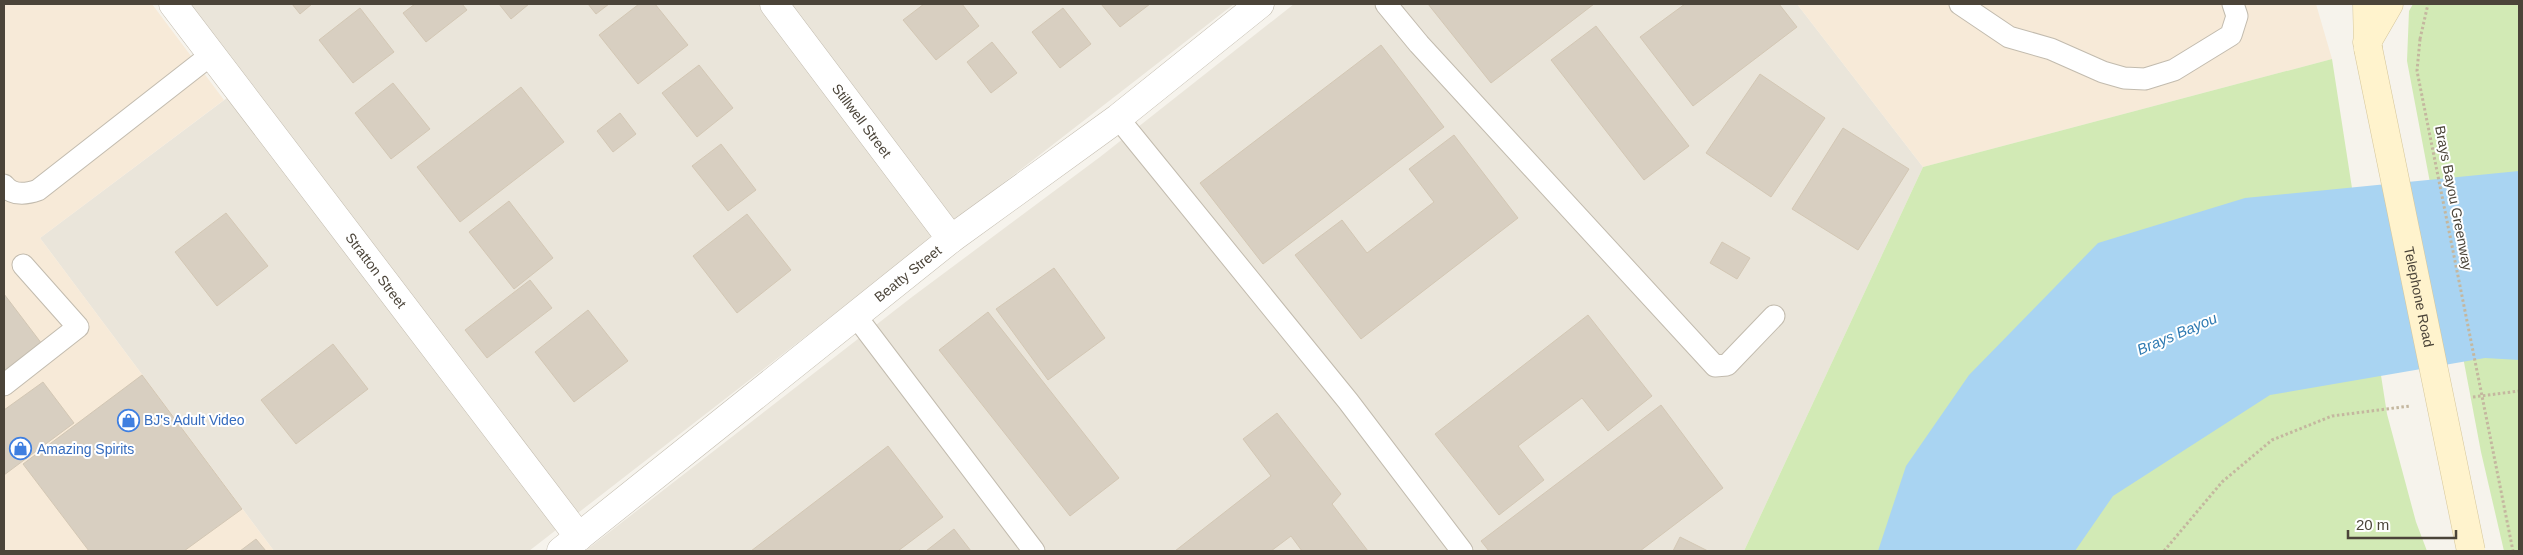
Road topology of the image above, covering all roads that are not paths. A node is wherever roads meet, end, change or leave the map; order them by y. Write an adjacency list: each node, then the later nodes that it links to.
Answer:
1 (173, 4): 11 (street, Stratton Street)
2 (774, 4): 14 (street, Stillwell Street)
3 (1260, 4): 12 (street, Beatty Street)
4 (1386, 4): 17 (lane)
5 (1960, 4): 6 (lane)
6 (2233, 4)
7 (2350, 4): 10 (main road, Telephone Road)
8 (2367, 4): 10 (main road, Telephone Road)
9 (2389, 4): 10 (main road)
10 (2368, 45): 22 (main road, Telephone Road, bridge)
11 (212, 54): 13 (lane); 19 (street, Stratton Street)
12 (1118, 118): 14 (street, Beatty Street); 21 (lane)
13 (4, 185)
14 (951, 239): 16 (street, Beatty Street)
15 (23, 265): 18 (lane)
16 (855, 314): 19 (street, Beatty Street); 20 (lane)
17 (1774, 316)
18 (4, 385)
19 (570, 544)
20 (1034, 551)
21 (1462, 551)
22 (2471, 551)

